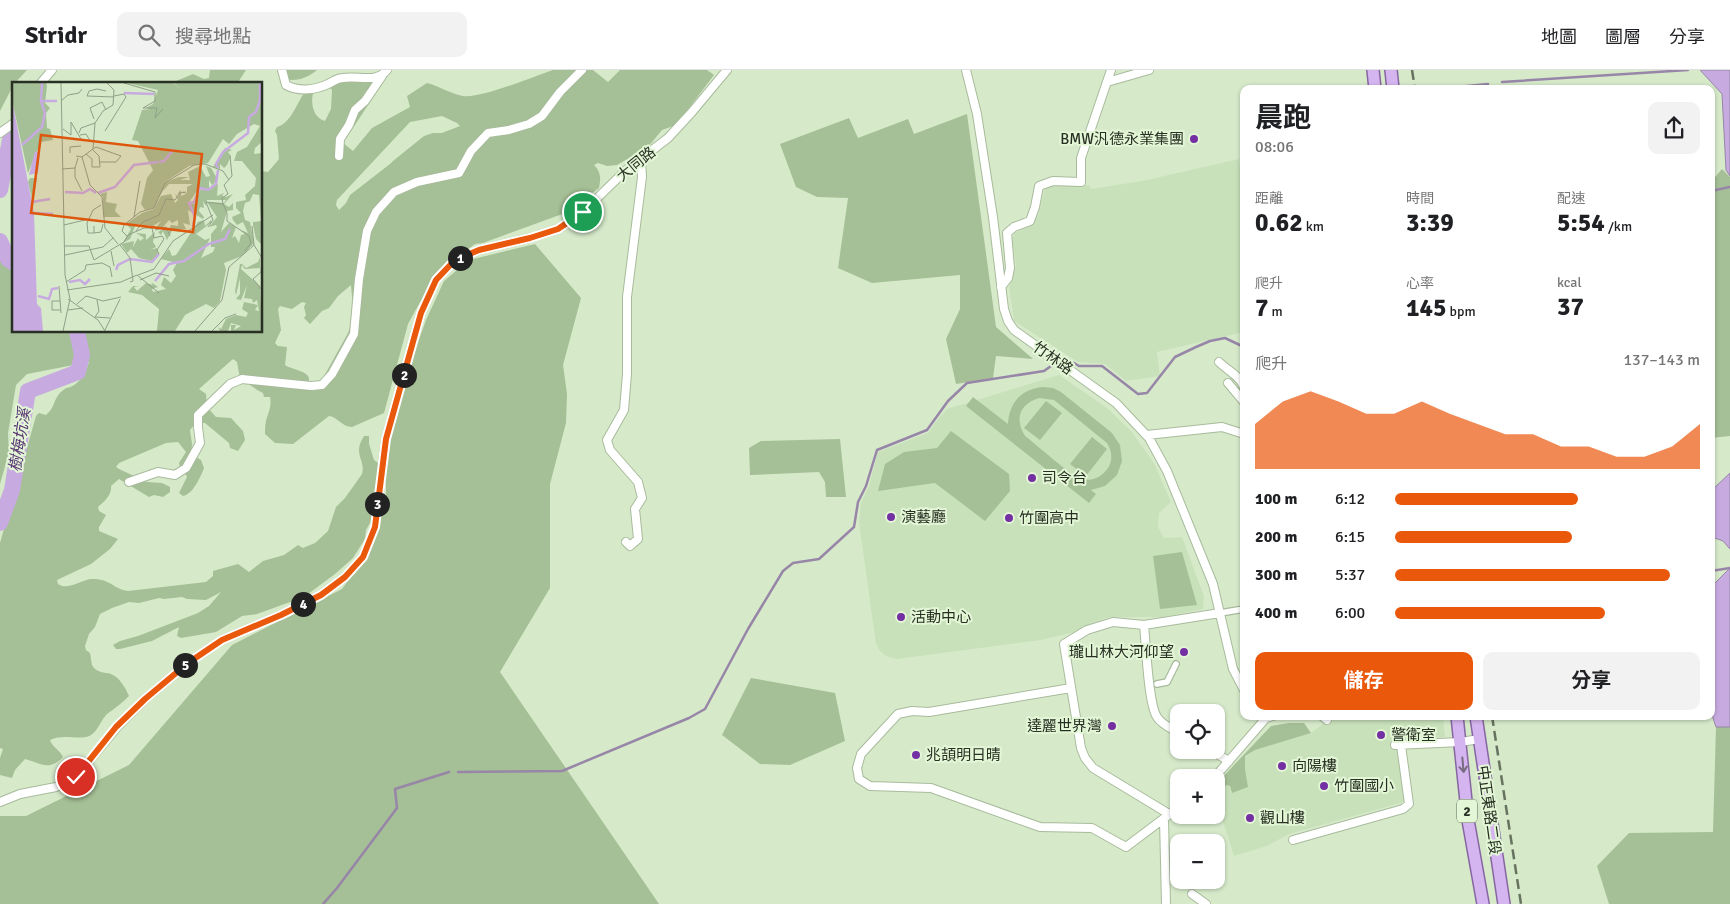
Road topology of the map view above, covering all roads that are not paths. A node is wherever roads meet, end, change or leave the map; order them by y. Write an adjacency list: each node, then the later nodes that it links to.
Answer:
1 (52, 70): 11 (street)
2 (282, 70): 10 (street)
3 (582, 70): 26 (street)
4 (727, 70): 18 (street, 大同路)
5 (966, 70): 19 (street, 竹林路)
6 (1112, 70): 12 (street)
7 (1149, 70): 12 (street)
8 (1373, 70): 13 (main road)
9 (1390, 70): 14 (main road)
10 (385, 73): 17 (street)
11 (42, 82)
12 (1107, 82): 19 (street)
13 (1375, 85)
14 (1392, 85)
15 (12, 124): 16 (street)
16 (0, 133)
17 (339, 156)
18 (640, 160): 27 (street); 44 (street, 大同路)
19 (1001, 287): 25 (street, 竹林路)
20 (1219, 362): 21 (street)
21 (1240, 380)
22 (1228, 383): 23 (street)
23 (1240, 397)
24 (1240, 433): 25 (street)
25 (1147, 435): 29 (street, 竹林路)
26 (128, 482)
27 (626, 542)
28 (1240, 610): 29 (street)
29 (1220, 612): 30 (street); 32 (street, 竹林路)
30 (1144, 625): 34 (street); 38 (street)
31 (1176, 664): 33 (street)
32 (1240, 682)
33 (1157, 684)
34 (1071, 688): 46 (street); 46 (street)
35 (1265, 720): 42 (street)
36 (1457, 720): 40 (main road, 中正東路二段 / 2)
37 (1477, 720): 39 (main road, 中正東路二段 / 2)
38 (1170, 728)
39 (1479, 739): 40 (street); 52 (main road, 中正東路二段 / 2)
40 (1460, 742): 47 (street); 51 (main road, 中正東路二段 / 2, one-way to 51)
41 (1225, 759): 42 (street)
42 (1229, 761): 43 (street)
43 (1222, 769)
44 (0, 802)
45 (1170, 814): 46 (street)
46 (1167, 816): 49 (street)
47 (1293, 840)
48 (1192, 894): 50 (street)
49 (1166, 904)
50 (1206, 904)
51 (1484, 904)
52 (1504, 904)

